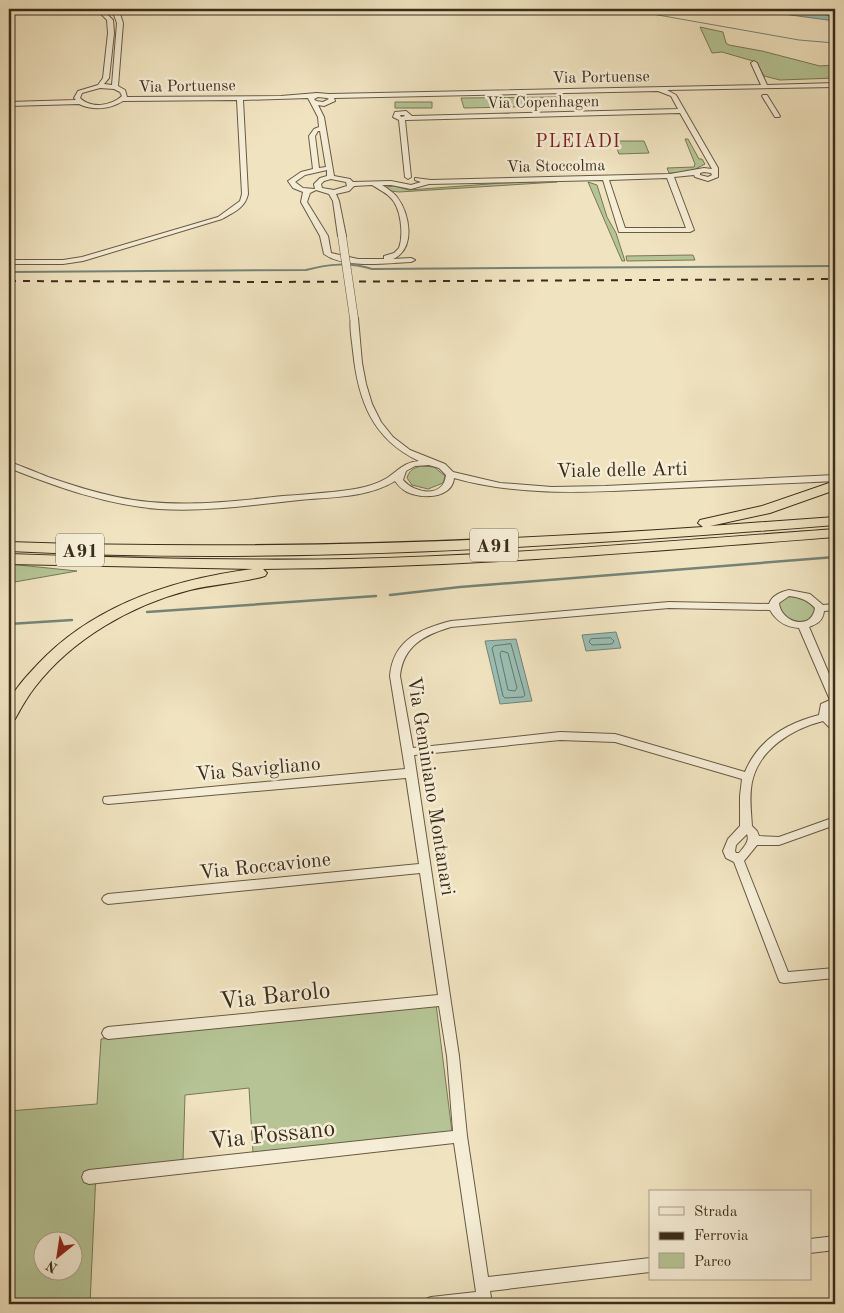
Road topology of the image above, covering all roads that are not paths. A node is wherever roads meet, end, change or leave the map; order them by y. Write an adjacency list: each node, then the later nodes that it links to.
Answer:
1 (99, 9): 5 (street)
2 (110, 9): 6 (street)
3 (754, 63): 7 (street)
4 (835, 85): 7 (street, Via Portuense)
5 (100, 86): 6 (street); 17 (street)
6 (115, 87): 15 (street)
7 (765, 87): 8 (street, Via Portuense)
8 (684, 88): 9 (street, Via Portuense); 11 (street)
9 (650, 89): 11 (street); 16 (street, Via Portuense)
10 (317, 95): 14 (street, Via Portuense); 16 (street, Via Portuense); 18 (street)
11 (673, 95): 20 (street)
12 (765, 96): 21 (street)
13 (240, 98): 14 (street, Via Portuense); 15 (street, Via Portuense); 40 (street)
14 (281, 98): 18 (street, Via Portuense)
15 (122, 99): 17 (street, Via Portuense)
16 (330, 100): 18 (street, Via Portuense); 22 (street)
17 (79, 102): 19 (street)
18 (313, 103): 22 (street)
19 (9, 104)
20 (680, 109): 23 (street); 30 (street, Via Copenhagen)
21 (777, 116)
22 (323, 125): 24 (street); 25 (street)
23 (711, 161): 26 (street); 26 (street, Via Stoccolma)
24 (329, 168): 25 (street); 28 (street)
25 (316, 170): 36 (street)
26 (699, 173): 27 (street, Via Stoccolma)
27 (670, 176): 29 (street, Via Stoccolma); 29 (street)
28 (331, 177): 33 (street); 35 (street)
29 (605, 177): 32 (street, Via Stoccolma)
30 (408, 178): 31 (street); 32 (street)
31 (400, 182): 32 (street, Via Stoccolma); 34 (street)
32 (418, 182)
33 (351, 184): 34 (street); 37 (street)
34 (373, 184): 39 (street)
35 (319, 189): 36 (street); 37 (street)
36 (307, 191): 39 (street)
37 (332, 193): 41 (street, Viale delle Arti, bridge)
38 (411, 260): 39 (street)
39 (376, 261)
40 (9, 262)
41 (405, 452): 42 (street, Viale delle Arti); 44 (street)
42 (428, 462): 44 (street); 46 (street, Viale delle Arti)
43 (9, 465): 45 (street)
44 (407, 466): 45 (street)
45 (400, 474): 46 (street)
46 (450, 474): 49 (street, Viale delle Arti)
47 (835, 474): 49 (street, Viale delle Arti)
48 (835, 478): 49 (street, Viale delle Arti)
49 (797, 480)
50 (835, 485): 53 (highway)
51 (835, 521): 53 (highway, A91)
52 (835, 533): 56 (highway, A91)
53 (638, 537): 54 (highway, A91)
54 (9, 547)
55 (9, 559): 56 (highway, A91)
56 (398, 562): 62 (highway)
57 (773, 607): 59 (street); 60 (street); 65 (street, Via Geminiano Montanari)
58 (835, 607): 59 (street)
59 (820, 608): 60 (street)
60 (802, 625): 61 (street)
61 (835, 700): 63 (street)
62 (9, 715)
63 (825, 717): 64 (street); 67 (street)
64 (835, 726)
65 (408, 752): 66 (street, Via Geminiano Montanari); 67 (street)
66 (411, 773): 68 (street, Via Savigliano); 73 (street, Via Geminiano Montanari)
67 (748, 777): 70 (street)
68 (108, 800)
69 (835, 821): 71 (street)
70 (746, 828): 71 (street); 72 (street)
71 (754, 840): 72 (street)
72 (738, 858): 75 (street)
73 (426, 868): 74 (street, Via Roccavione); 76 (street, Via Geminiano Montanari)
74 (108, 899)
75 (835, 973)
76 (445, 1000): 77 (street, Via Barolo); 78 (street, Via Geminiano Montanari)
77 (108, 1033)
78 (460, 1136): 79 (street, Via Fossano); 83 (street, Via Geminiano Montanari)
79 (88, 1177)
80 (835, 1243): 81 (street)
81 (812, 1246)
82 (649, 1265): 83 (street)
83 (484, 1296): 84 (street)
84 (431, 1304)

